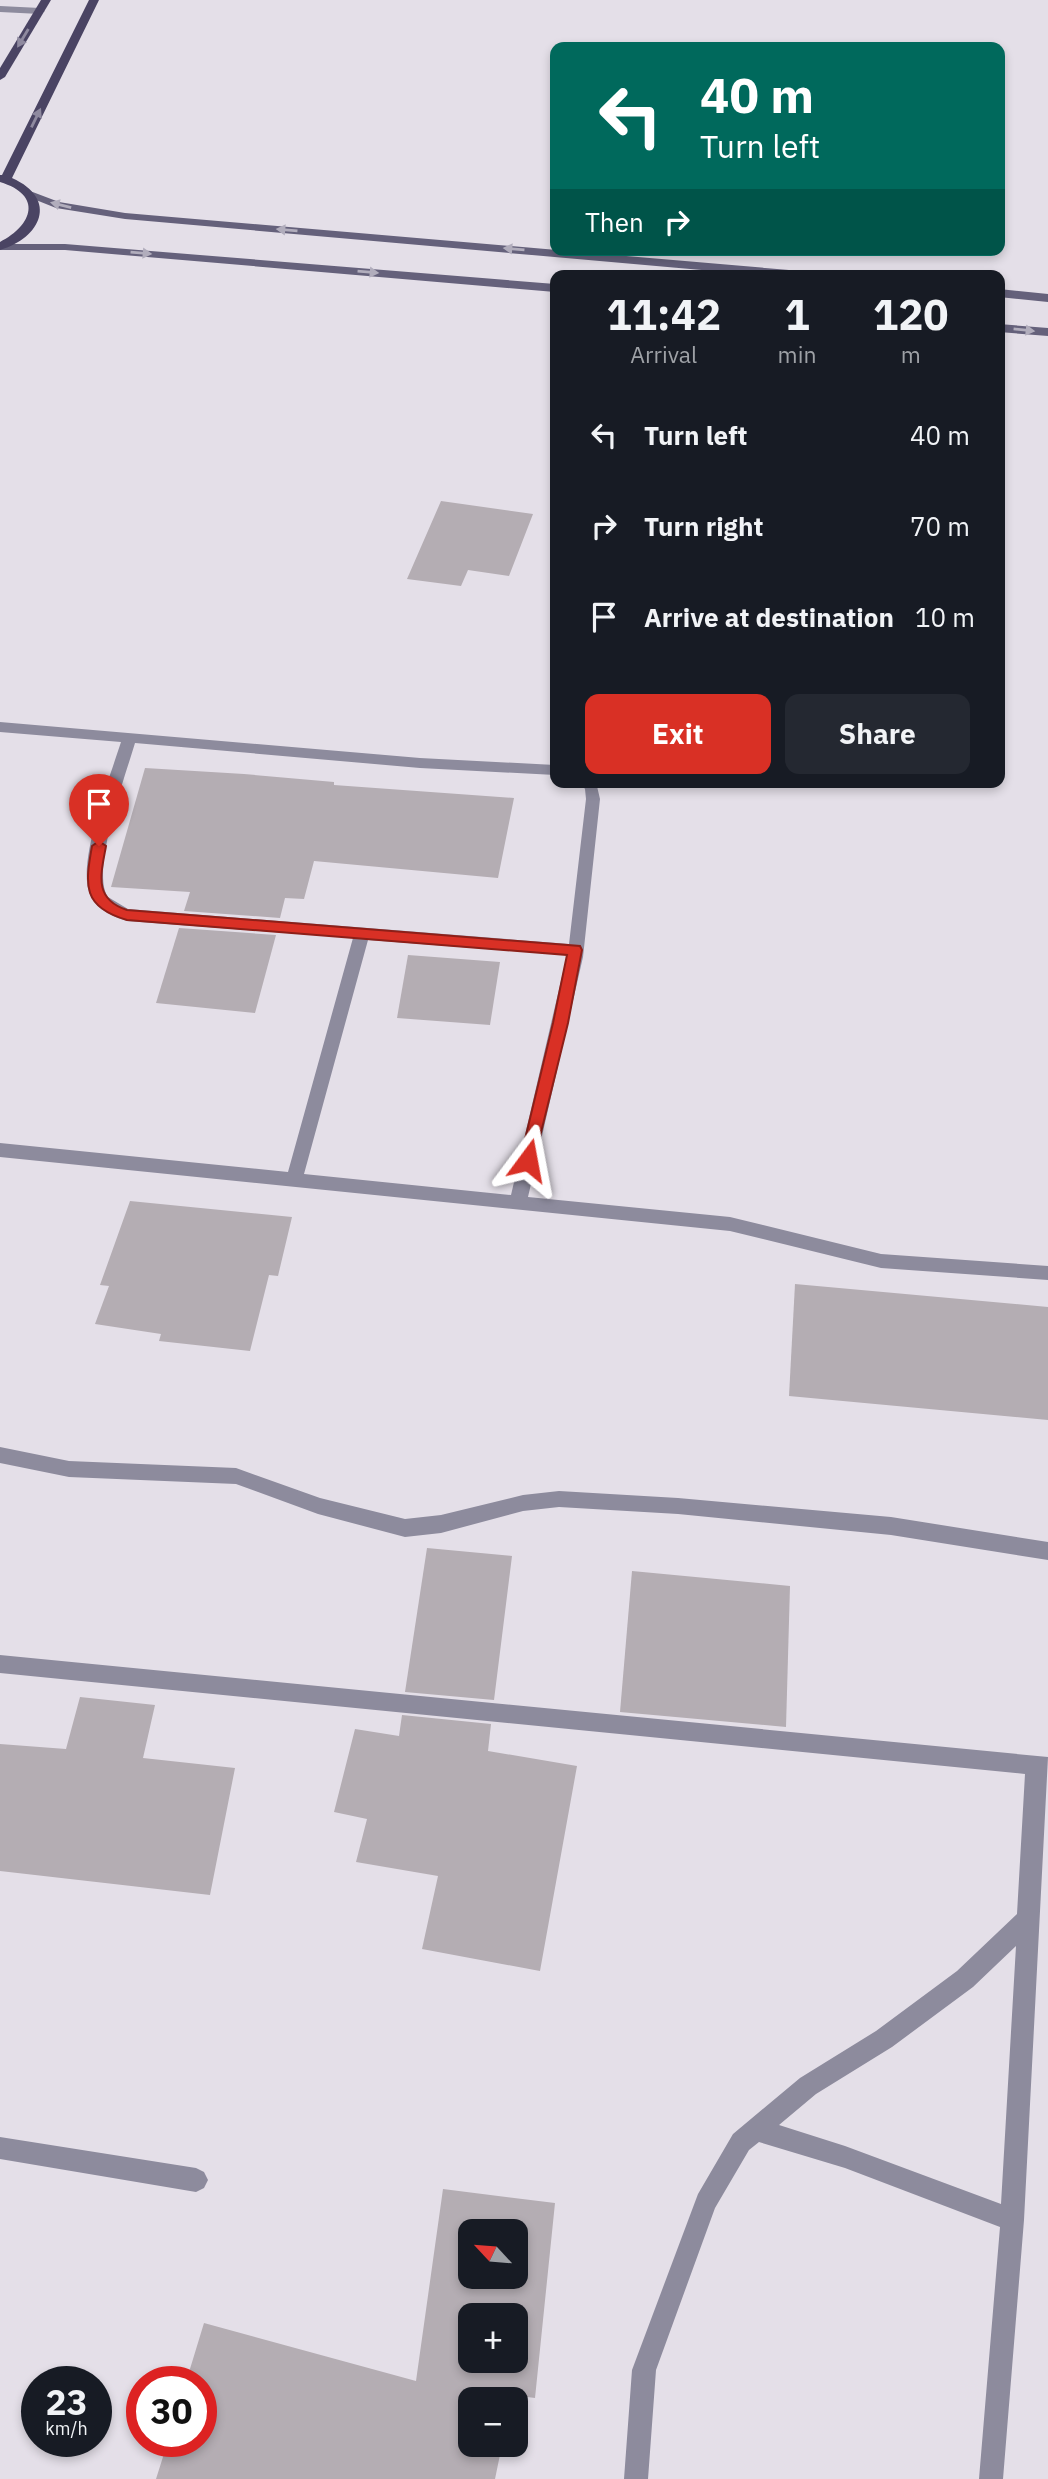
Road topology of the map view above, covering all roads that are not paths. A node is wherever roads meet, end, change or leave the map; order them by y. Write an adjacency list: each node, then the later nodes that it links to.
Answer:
1 (46, 0): 4 (main road)
2 (94, 0): 6 (main road, one-way to 2)
3 (0, 9): 4 (street)
4 (40, 11): 5 (main road, one-way to 5)
5 (0, 77)
6 (3, 178): 7 (main road)
7 (30, 194): 8 (main road); 9 (street, one-way to 7)
8 (0, 247): 12 (street, one-way to 12)
9 (550, 253)
10 (583, 256): 11 (street, one-way to 10)
11 (744, 270)
12 (550, 288)
13 (1005, 294): 14 (street)
14 (1048, 298)
15 (1005, 328): 16 (street, one-way to 16)
16 (1048, 332)
17 (0, 727): 18 (street)
18 (129, 738): 19 (street); 21 (street)
19 (550, 769)
20 (592, 788): 22 (street)
21 (362, 934): 22 (street); 24 (street)
22 (575, 950): 25 (street)
23 (0, 1150): 24 (street)
24 (294, 1180): 25 (street)
25 (518, 1203): 26 (street)
26 (1048, 1273)
27 (0, 1455): 28 (street)
28 (1048, 1551)
29 (0, 1664): 30 (street)
30 (1042, 1767): 31 (street)
31 (1028, 1919): 32 (street); 35 (street)
32 (757, 2130): 35 (street); 36 (street)
33 (0, 2148): 34 (street)
34 (196, 2180)
35 (1012, 2220): 37 (street)
36 (636, 2479)
37 (991, 2479)

